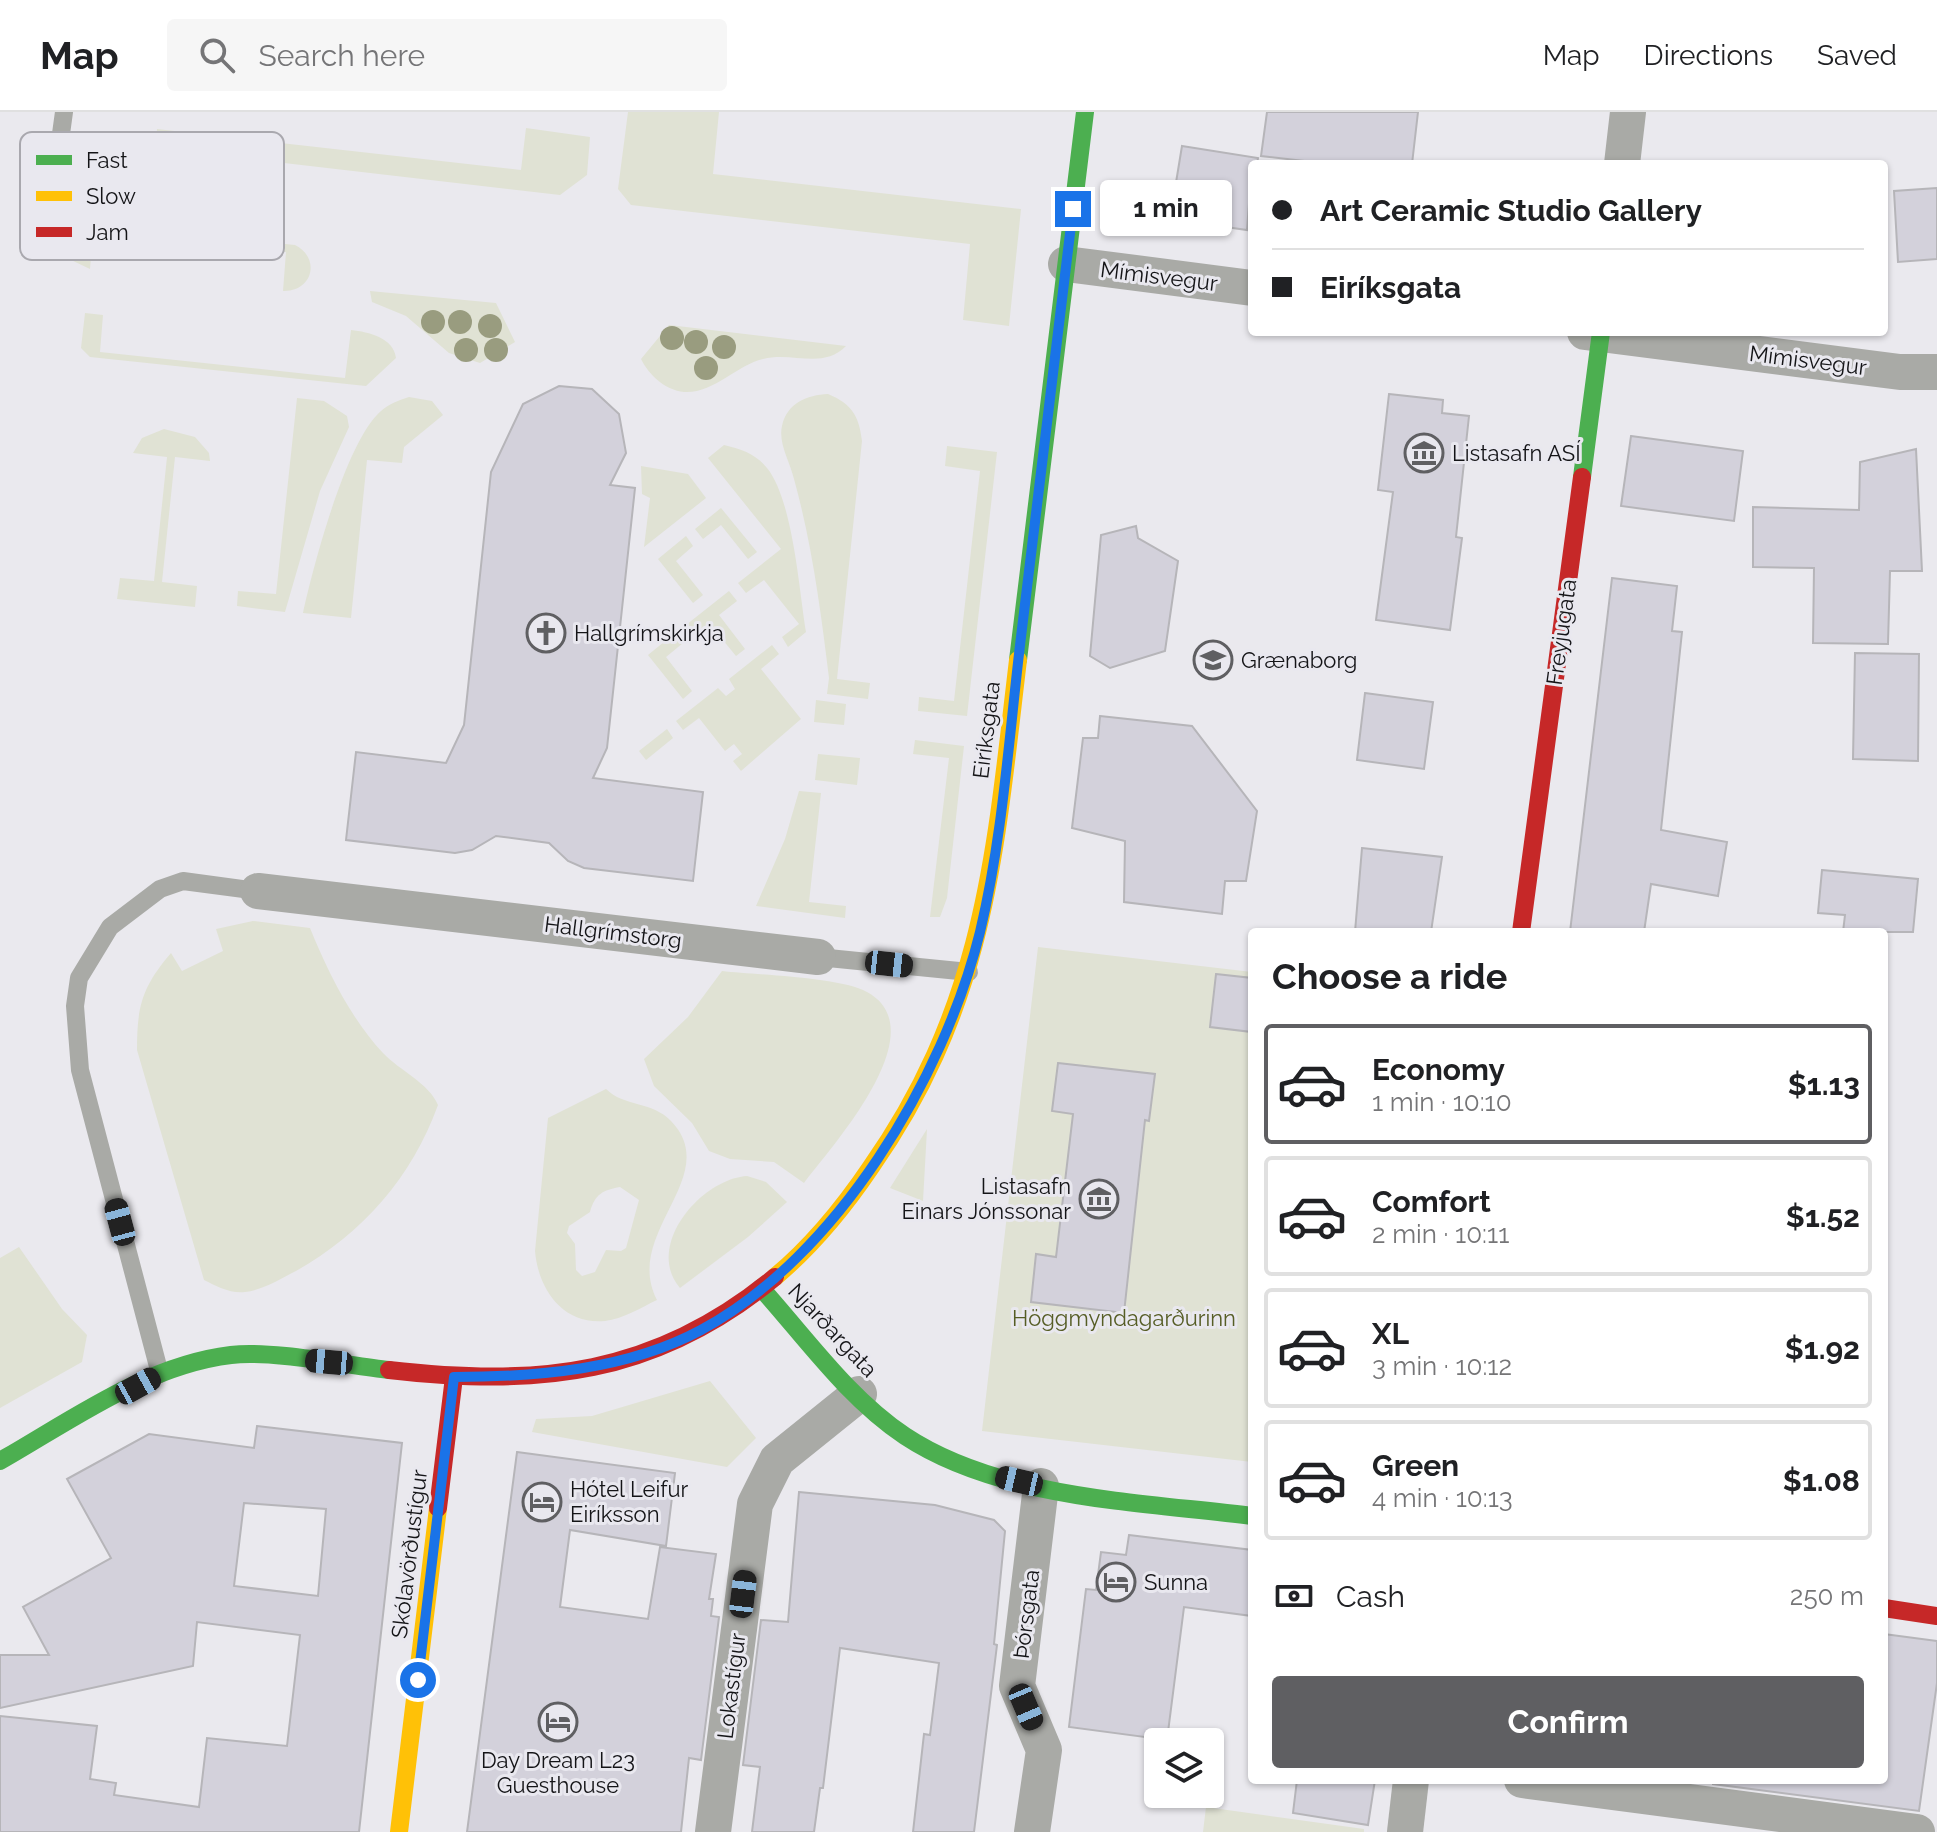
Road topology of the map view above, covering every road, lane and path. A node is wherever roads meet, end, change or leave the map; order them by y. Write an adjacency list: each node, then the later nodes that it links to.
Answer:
1 (64, 112): 4 (lane)
2 (1085, 112): 6 (street, Eiríksgata)
3 (1628, 112): 5 (street)
4 (61, 132)
5 (1622, 160)
6 (1066, 264): 7 (street, Mímisvegur); 14 (street, Eiríksgata)
7 (1248, 287)
8 (1595, 336): 12 (street, Freyjugata)
9 (1618, 336): 10 (street, Mímisvegur)
10 (1937, 372)
11 (258, 891): 13 (street, Hallgrímstorg); 16 (lane)
12 (1521, 928)
13 (818, 957): 14 (lane, Hallgrímstorg)
14 (969, 972): 15 (street, Eiríksgata)
15 (761, 1288): 17 (street, Njarðargata); 18 (street, Njarðargata)
16 (160, 1374): 17 (street, Njarðargata); 19 (street)
17 (454, 1377): 26 (street, Skólavörðustígur)
18 (859, 1394): 20 (street, Njarðargata); 27 (street, Lokastígur)
19 (0, 1461)
20 (1041, 1486): 21 (street, Njarðargata); 28 (street, Þórsgata)
21 (1248, 1515)
22 (1888, 1609): 23 (street)
23 (1937, 1616)
24 (1411, 1784): 29 (street)
25 (1552, 1784): 30 (street)
26 (399, 1832)
27 (713, 1832)
28 (1032, 1832)
29 (1405, 1832)
30 (1917, 1832)

